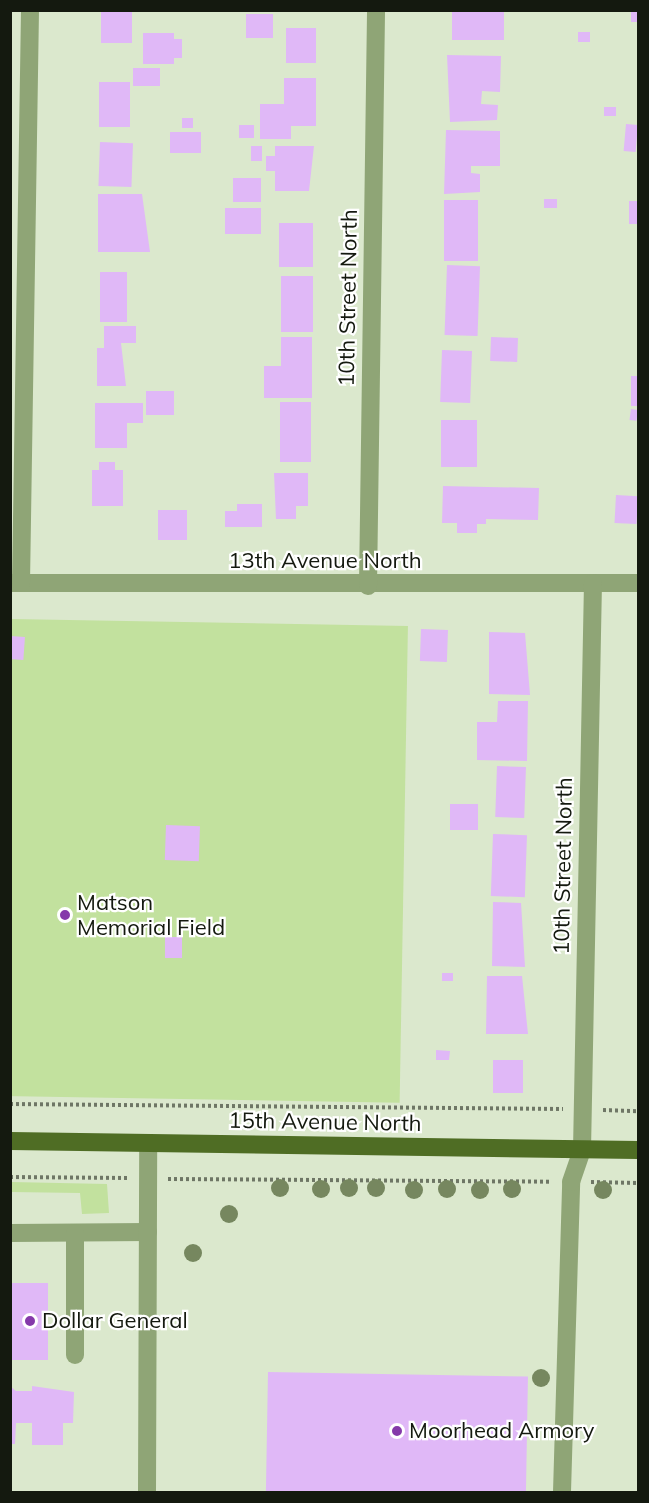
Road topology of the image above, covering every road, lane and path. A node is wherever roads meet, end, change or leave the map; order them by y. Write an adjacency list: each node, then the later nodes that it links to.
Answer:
1 (30, 10): 3 (street)
2 (376, 10): 6 (street, 10th Street North)
3 (16, 584): 6 (street, 13th Avenue North)
4 (593, 584): 5 (street, 13th Avenue North); 6 (street, 13th Avenue North); 8 (street, 10th Street North)
5 (639, 584)
6 (368, 586)
7 (10, 1104): 8 (path)
8 (583, 1109): 9 (path); 12 (street, 10th Street North)
9 (639, 1111)
10 (10, 1140): 11 (main road, 15th Avenue North)
11 (148, 1144): 12 (main road, 15th Avenue North); 15 (street)
12 (582, 1150): 13 (main road, 15th Avenue North); 16 (street, 10th Street North)
13 (639, 1150)
14 (10, 1177): 15 (path)
15 (148, 1179): 16 (path); 18 (street)
16 (571, 1182): 17 (path); 23 (street, 10th Street North)
17 (639, 1183)
18 (148, 1232): 20 (street); 22 (street)
19 (10, 1233): 20 (street)
20 (75, 1233): 21 (street)
21 (75, 1355)
22 (147, 1492)
23 (562, 1492)

